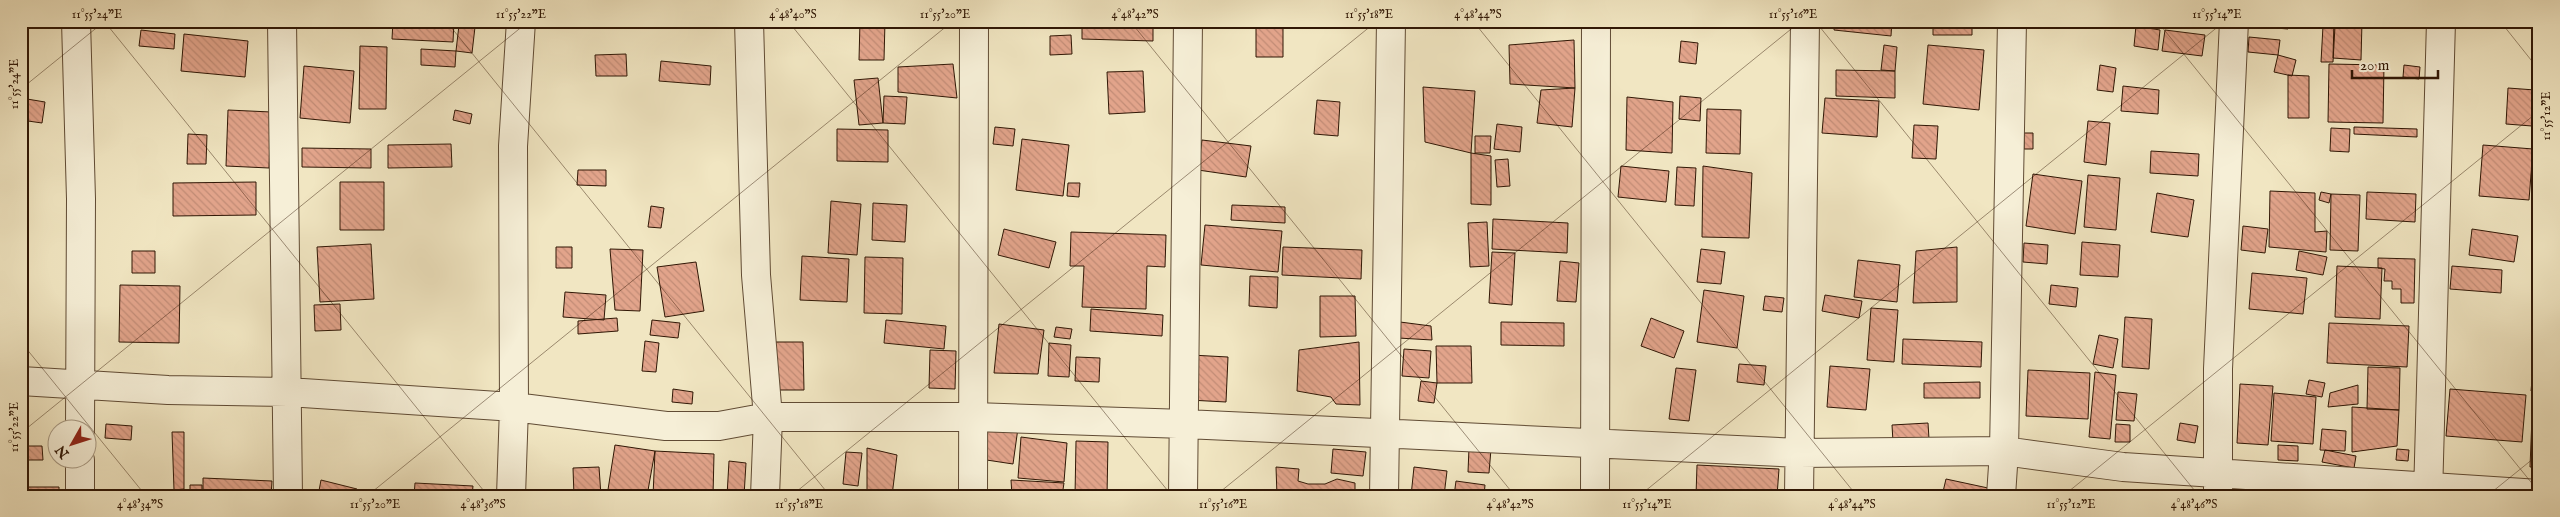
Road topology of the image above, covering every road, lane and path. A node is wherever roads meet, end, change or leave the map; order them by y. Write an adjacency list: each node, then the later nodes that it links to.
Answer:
1 (76, 21): 14 (street)
2 (282, 21): 15 (street)
3 (521, 21): 16 (street)
4 (749, 21): 17 (street)
5 (974, 21): 18 (street)
6 (1188, 21): 20 (street)
7 (1391, 21): 21 (street)
8 (1596, 21): 22 (street)
9 (1805, 21): 24 (street)
10 (2012, 21): 23 (street)
11 (2234, 21): 26 (street)
12 (2441, 21): 27 (street)
13 (21, 381): 14 (street)
14 (80, 383): 15 (street); 19 (street)
15 (288, 392): 16 (street); 30 (street)
16 (514, 407): 17 (street); 31 (street)
17 (768, 417): 18 (street); 32 (street)
18 (974, 417): 20 (street); 33 (street)
19 (80, 420)
20 (1185, 424): 21 (street); 34 (street)
21 (1384, 434): 22 (street); 35 (street)
22 (1595, 443): 24 (street); 36 (street)
23 (2004, 451): 24 (street); 26 (street); 38 (street)
24 (1799, 453): 37 (street)
25 (80, 470): 29 (street)
26 (2218, 484): 27 (street)
27 (2428, 492): 28 (street)
28 (2539, 494)
29 (80, 496)
30 (288, 496)
31 (512, 496)
32 (765, 496)
33 (973, 496)
34 (1183, 496)
35 (1384, 496)
36 (1595, 496)
37 (1799, 496)
38 (2001, 496)

